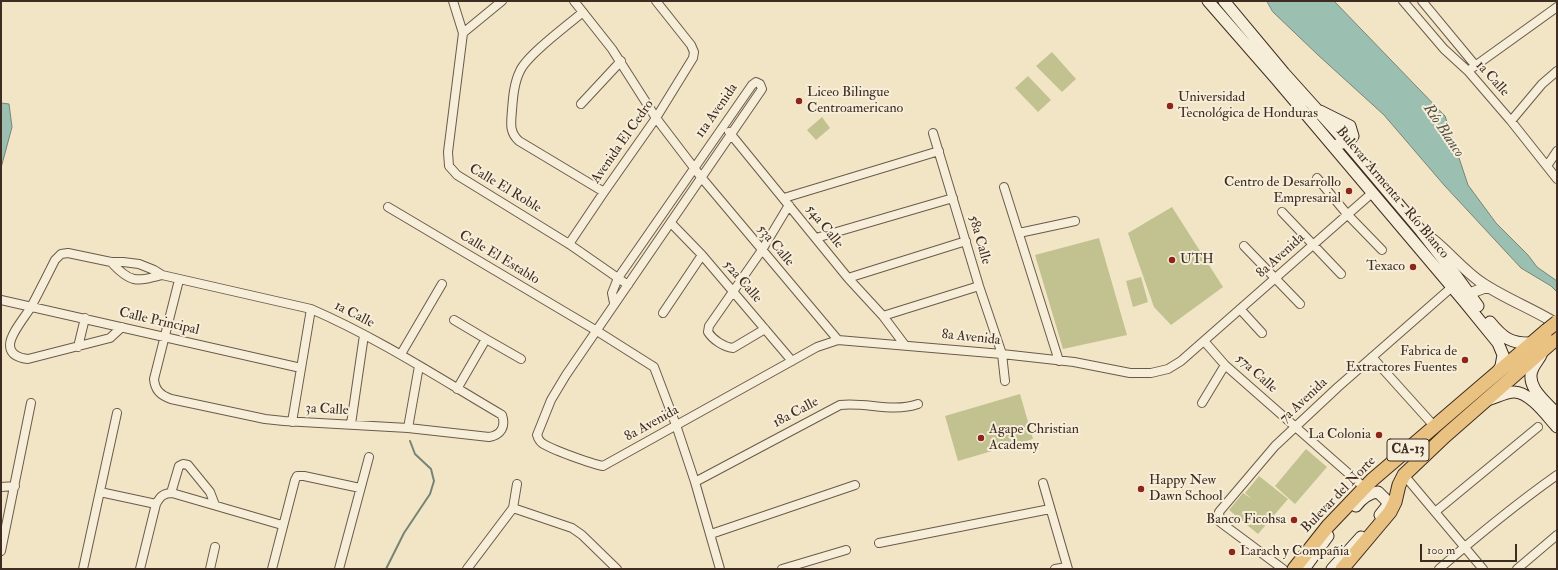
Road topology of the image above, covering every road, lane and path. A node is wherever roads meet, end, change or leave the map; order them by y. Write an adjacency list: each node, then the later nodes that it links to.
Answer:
1 (453, 1): 11 (street, Calle El Roble)
2 (502, 1): 11 (street)
3 (574, 1): 10 (street, 53a Calle)
4 (656, 1): 18 (street, Avenida El Cedro)
5 (1208, 1): 16 (main road, Bulevar Armenta - Río Blanco)
6 (1224, 1): 23 (main road, Bulevar Armenta - Río Blanco)
7 (1403, 1): 14 (street, 1a Calle)
8 (1422, 1): 13 (street)
9 (1557, 7): 13 (street)
10 (583, 12): 12 (street, 53a Calle); 32 (street)
11 (463, 33): 46 (street, Calle El Roble)
12 (621, 61): 17 (street); 18 (street, 53a Calle)
13 (1476, 65): 14 (street)
14 (1468, 71): 19 (street, 1a Calle)
15 (1557, 71): 19 (street)
16 (1281, 84): 23 (main road); 33 (main road, Bulevar Armenta - Río Blanco)
17 (581, 104)
18 (656, 118): 27 (street, 53a Calle); 32 (street, Avenida El Cedro)
19 (1511, 121): 26 (street, 1a Calle)
20 (724, 125): 22 (street, 54a Calle); 22 (street, 11a Avenida); 27 (street, 11a Avenida)
21 (932, 133): 24 (street, 58a Calle)
22 (731, 135): 28 (street, 11a Avenida); 34 (street, 54a Calle)
23 (1346, 142): 42 (main road, Bulevar Armenta - Río Blanco)
24 (939, 151): 34 (street); 35 (street, 58a Calle)
25 (1557, 151): 26 (street)
26 (1547, 166): 30 (street, 1a Calle)
27 (694, 167): 28 (street, 53a Calle); 56 (street, 11a Avenida)
28 (701, 177): 41 (street, 11a Avenida); 50 (street, 53a Calle)
29 (1317, 178): 39 (street)
30 (1557, 180)
31 (1004, 187): 43 (street)
32 (604, 192): 46 (street, Avenida El Cedro)
33 (1372, 193): 39 (street, 8a Avenida); 49 (main road, Bulevar Armenta - Río Blanco)
34 (784, 198): 36 (street, 54a Calle)
35 (954, 198): 44 (street); 45 (street, 58a Calle)
36 (789, 205): 44 (street, 54a Calle); 50 (street)
37 (388, 207): 79 (street, Calle El Establo)
38 (1282, 212): 47 (street)
39 (1348, 214): 47 (street, 8a Avenida); 51 (street)
40 (1075, 221): 43 (street)
41 (671, 223): 52 (street, 52a Calle); 61 (street, 11a Avenida)
42 (1421, 231): 64 (street); 66 (main road, Bulevar Armenta - Río Blanco)
43 (1019, 233): 97 (street)
44 (816, 238): 57 (street, 54a Calle)
45 (966, 241): 57 (street); 62 (street, 58a Calle)
46 (569, 244): 56 (street, Calle El Roble)
47 (1313, 244): 54 (street); 58 (street, 8a Avenida)
48 (1244, 246): 58 (street)
49 (1420, 249): 63 (main road, Bulevar Armenta - Río Blanco); 66 (main road)
50 (762, 250): 65 (street); 85 (street, 53a Calle)
51 (1382, 250)
52 (702, 255): 65 (street, 52a Calle); 73 (street)
53 (111, 262): 55 (street, 1a Calle); 55 (street, 1a Calle); 70 (street, 1a Calle)
54 (1341, 274)
55 (162, 275): 59 (street, 1a Calle)
56 (618, 278): 61 (street, Calle El Roble); 68 (street, 11a Avenida)
57 (848, 278): 74 (street, 54a Calle)
58 (1275, 278): 69 (street); 72 (street, 8a Avenida)
59 (179, 280): 71 (street, 1a Calle); 83 (street)
60 (442, 284): 92 (street)
61 (628, 285): 68 (street, 11a Avenida)
62 (979, 286): 74 (street); 93 (street, 58a Calle)
63 (1452, 286): 89 (main road, Bulevar Armenta - Río Blanco); 94 (street, 7a Avenida)
64 (1490, 288): 66 (street); 80 (street)
65 (733, 292): 78 (street, 52a Calle); 78 (street)
66 (1468, 294): 89 (main road, Bulevar Armenta - Río Blanco)
67 (2, 300): 70 (street, Calle Principal)
68 (614, 303): 79 (street, 11a Avenida)
69 (1300, 304)
70 (31, 306): 75 (street, Calle Principal); 90 (street)
71 (311, 309): 82 (street, 1a Calle); 100 (street)
72 (1240, 309): 81 (street); 86 (street, 8a Avenida)
73 (663, 313)
74 (883, 316): 88 (street, 54a Calle)
75 (85, 318): 77 (street, Calle Principal); 90 (street)
76 (454, 320): 84 (street)
77 (122, 327): 83 (street, Calle Principal); 90 (street)
78 (765, 329): 96 (street, 52a Calle)
79 (597, 331): 112 (street, Calle El Establo); 119 (street, 11a Avenida)
80 (1555, 331): 87 (highway, Bulevar del Norte / CA-13); 91 (highway, CA-13)
81 (1262, 333)
82 (364, 335): 92 (street, 1a Calle); 111 (street)
83 (165, 337): 100 (street, Calle Principal); 110 (street, 3a Calle)
84 (486, 339): 95 (street); 103 (street)
85 (838, 340): 88 (street, 8a Avenida); 96 (street, 8a Avenida)
86 (1204, 341): 97 (street, 8a Avenida); 98 (street, 57a Calle)
87 (1533, 343): 89 (main road); 101 (highway, Bulevar del Norte / CA-13)
88 (904, 344): 93 (street, 8a Avenida)
89 (1505, 344): 101 (main road)
90 (78, 347)
91 (1544, 350): 104 (highway, CA-13); 109 (main road)
92 (401, 354): 99 (street, 1a Calle)
93 (1002, 354): 97 (street, 8a Avenida); 102 (street, 58a Calle)
94 (1372, 357): 113 (street, 7a Avenida); 114 (street)
95 (521, 359)
96 (792, 361): 112 (street, 8a Avenida)
97 (1058, 361)
98 (1225, 365): 106 (street); 113 (street, 57a Calle)
99 (419, 366): 103 (street, 1a Calle); 117 (street)
100 (301, 368): 110 (street)
101 (1495, 375): 114 (highway, Bulevar del Norte / CA-13)
102 (1005, 381)
103 (457, 389): 118 (street, 1a Calle)
104 (1487, 400): 116 (main road); 121 (highway, CA-13)
105 (31, 403): 127 (street)
106 (1202, 403)
107 (918, 404): 123 (street, 18a Calle)
108 (117, 412): 131 (street)
109 (1557, 414)
110 (292, 422): 111 (street, 3a Calle)
111 (351, 424): 117 (street, 3a Calle)
112 (676, 425): 119 (street, 8a Avenida); 123 (street, Calle El Establo)
113 (1296, 427): 130 (street, 57a Calle); 157 (street, 7a Avenida)
114 (1435, 427): 130 (highway, Bulevar del Norte / CA-13)
115 (1538, 427): 137 (street)
116 (1557, 427)
117 (408, 428): 118 (street, 3a Calle)
118 (502, 430)
119 (538, 439)
120 (369, 457): 129 (street)
121 (1404, 475): 137 (street); 161 (highway, CA-13)
122 (1557, 475): 142 (street)
123 (695, 482): 139 (street, Calle El Establo)
124 (1043, 483): 136 (street)
125 (517, 484): 135 (street)
126 (855, 485): 139 (street)
127 (15, 486): 128 (street); 145 (street)
128 (1, 487)
129 (360, 488): 138 (street); 151 (street)
130 (1365, 488): 158 (highway, Bulevar del Norte / CA-13)
131 (100, 492): 133 (street); 147 (street)
132 (171, 493): 133 (street); 134 (street); 134 (street)
133 (156, 504): 148 (street)
134 (214, 506): 138 (street)
135 (513, 508): 152 (street); 153 (street)
136 (1050, 509): 141 (street); 146 (street)
137 (1435, 512): 142 (street)
138 (282, 525): 150 (street)
139 (711, 534): 154 (street, Calle El Establo)
140 (1557, 534): 164 (street)
141 (879, 543)
142 (1465, 546): 162 (street); 163 (street)
143 (215, 547): 149 (street)
144 (846, 550): 155 (street)
145 (1, 551)
146 (1067, 568): 156 (street)
147 (83, 569)
148 (140, 569)
149 (210, 569)
150 (272, 569)
151 (339, 569)
152 (467, 569)
153 (617, 569)
154 (720, 569)
155 (782, 569)
156 (1055, 569)
157 (1283, 569)
158 (1294, 569)
159 (1304, 569): 160 (main road)
160 (1332, 569)
161 (1342, 569)
162 (1439, 569)
163 (1483, 569)
164 (1516, 569)

